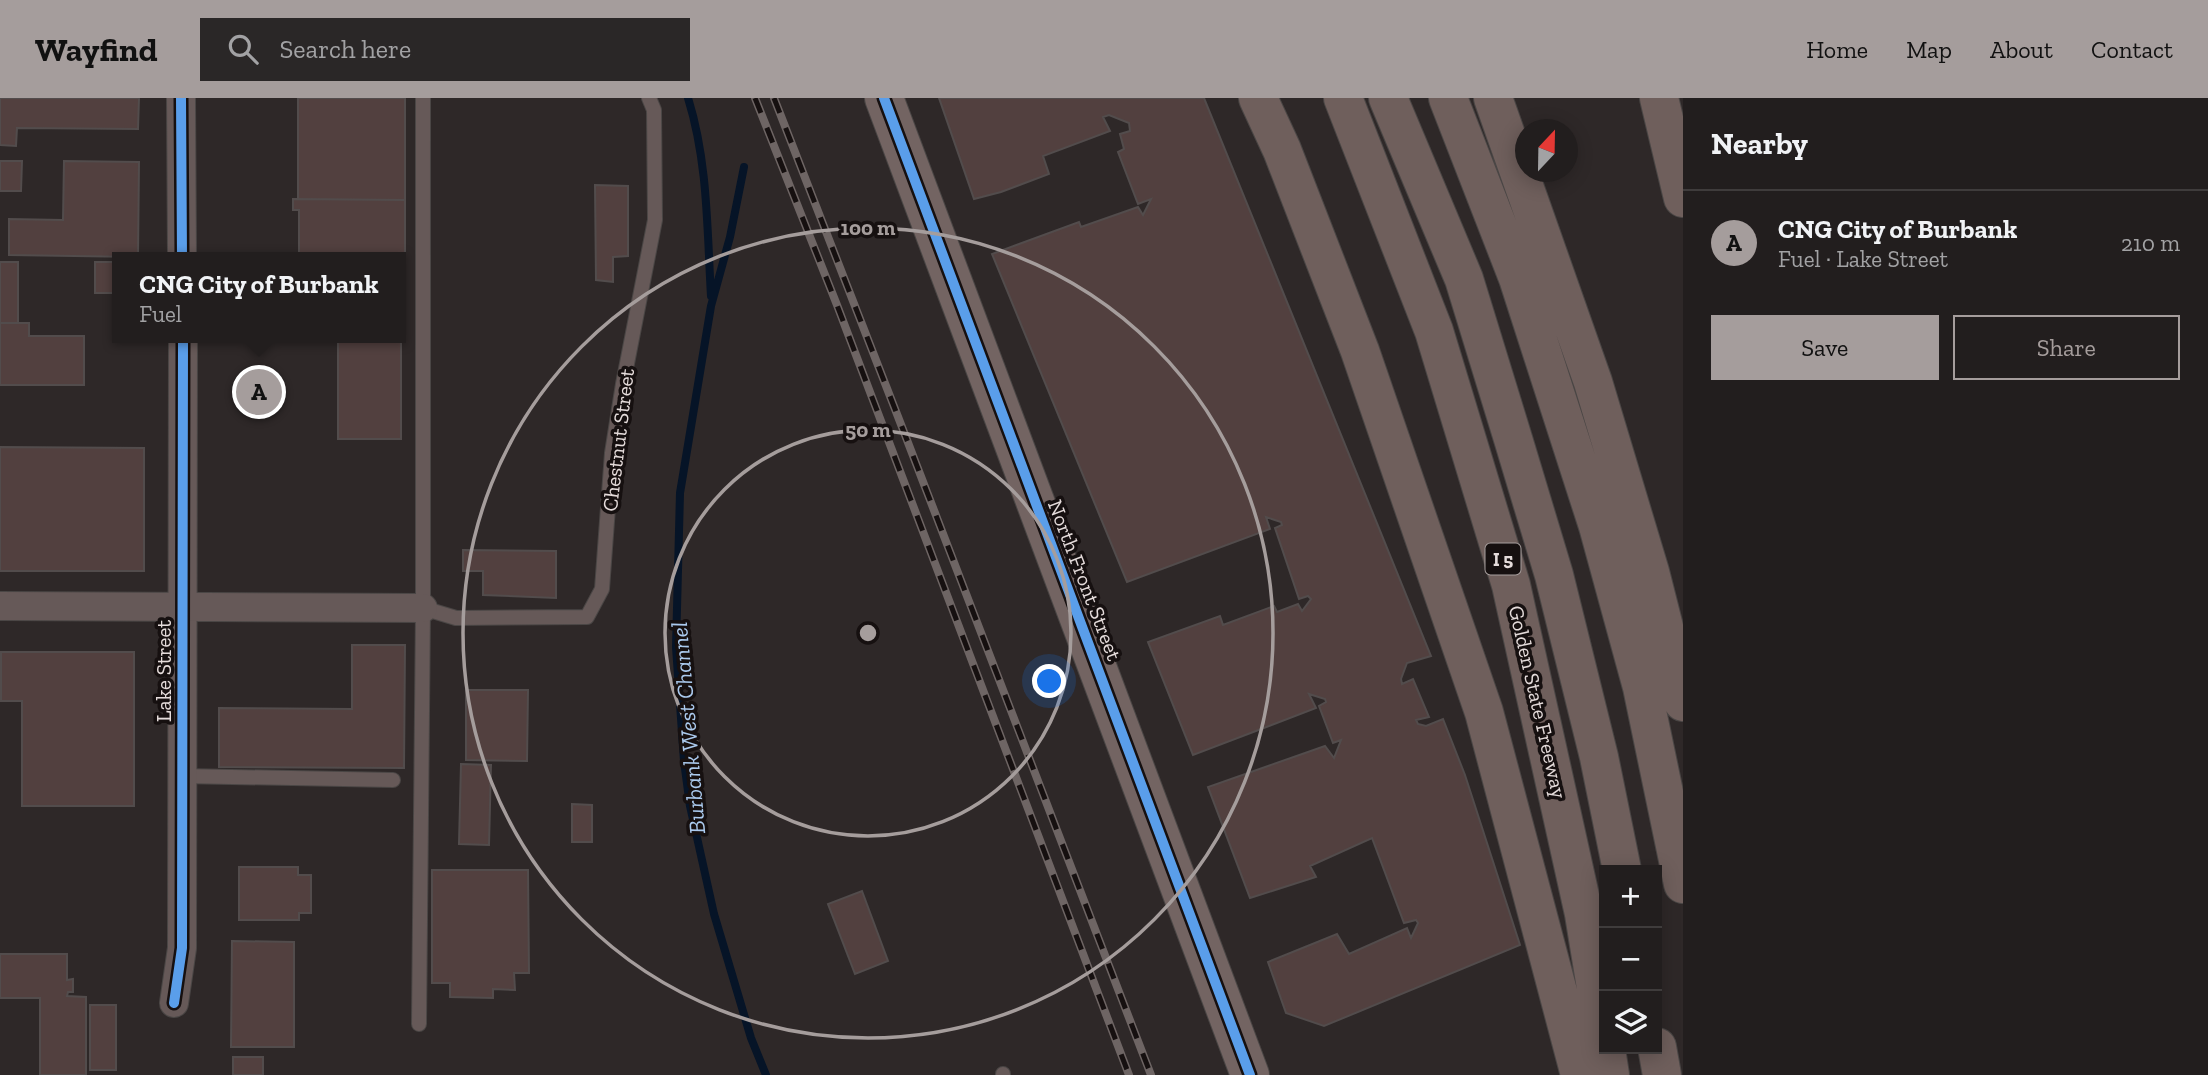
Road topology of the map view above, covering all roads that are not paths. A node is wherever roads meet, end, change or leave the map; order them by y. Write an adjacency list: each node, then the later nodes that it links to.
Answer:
1 (181, 98): 12 (street)
2 (423, 98): 16 (lane)
3 (649, 98): 16 (lane, Chestnut Street)
4 (884, 98): 27 (main road, North Front Street)
5 (1258, 98): 28 (highway)
6 (1343, 98): 23 (highway, Golden State Freeway / I 5)
7 (1388, 98): 20 (highway)
8 (1448, 98): 21 (highway)
9 (1493, 98): 17 (highway)
10 (1659, 98): 11 (highway)
11 (1683, 198)
12 (183, 252)
13 (183, 343): 15 (street, Lake Street)
14 (0, 606): 15 (street, Chestnut Street)
15 (183, 606): 16 (street, Chestnut Street); 18 (street, Lake Street)
16 (423, 608): 24 (lane)
17 (1683, 702)
18 (182, 776): 19 (lane); 22 (street, Lake Street)
19 (393, 780)
20 (1621, 865)
21 (1683, 884)
22 (174, 1003)
23 (1599, 1006)
24 (419, 1024)
25 (1607, 1054): 29 (highway)
26 (1658, 1054): 30 (highway)
27 (1250, 1075)
28 (1580, 1075)
29 (1611, 1075)
30 (1662, 1075)

